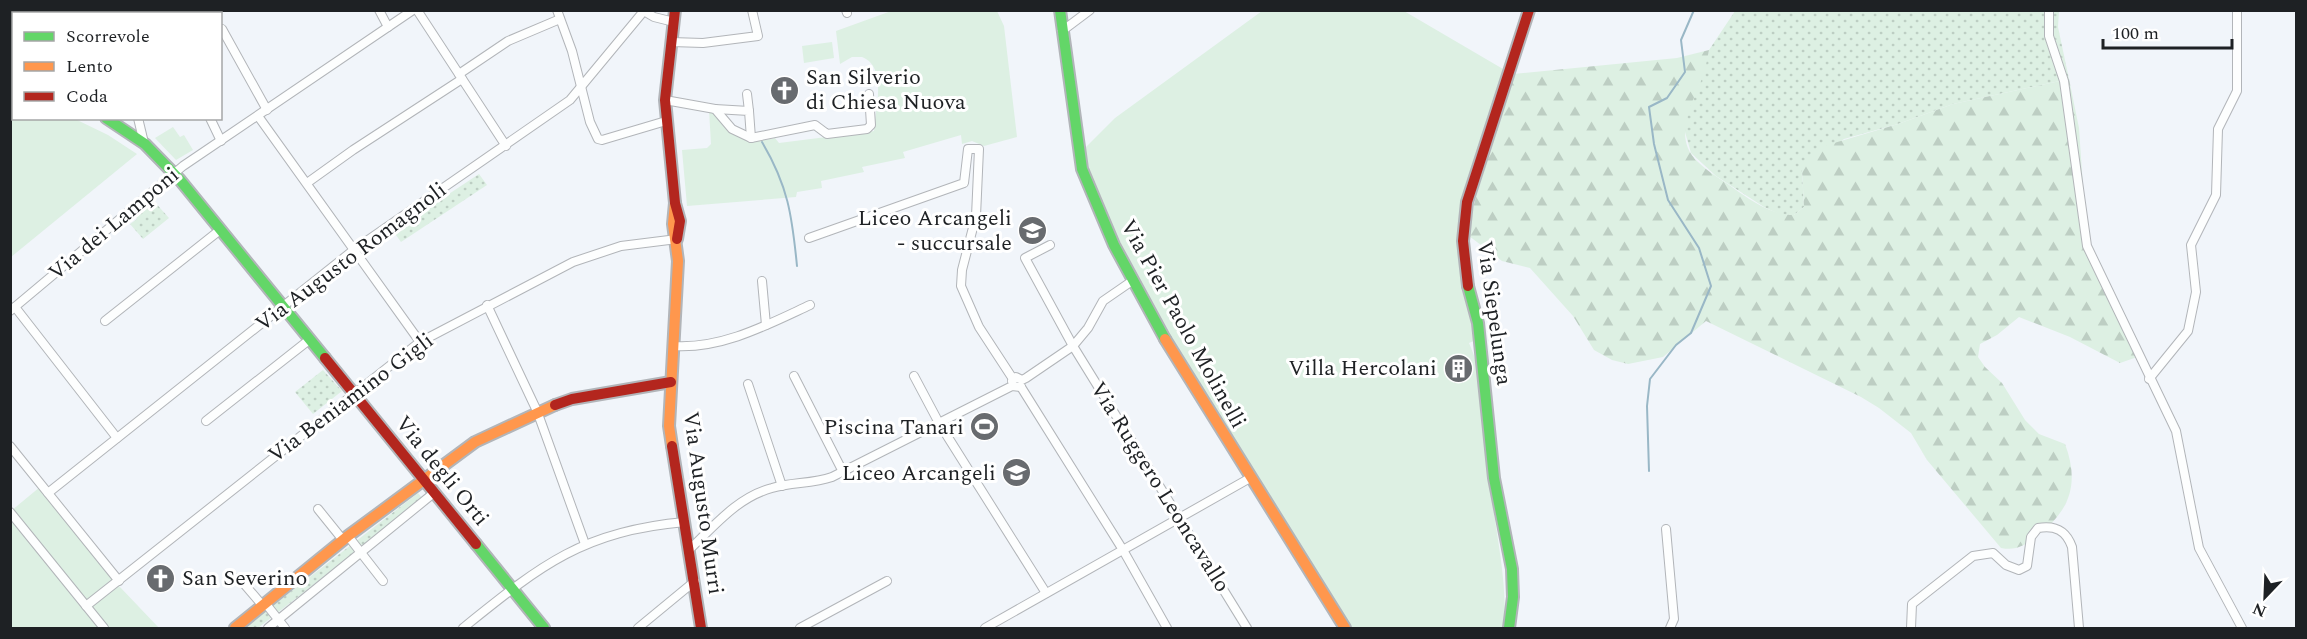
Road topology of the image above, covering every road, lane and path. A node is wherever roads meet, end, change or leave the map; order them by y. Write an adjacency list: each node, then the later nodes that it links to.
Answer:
1 (379, 10): 12 (street)
2 (415, 10): 12 (street, Via dei Lamponi); 16 (street)
3 (752, 10): 15 (street)
4 (1060, 10): 14 (street, Via Pier Paolo Molinelli)
5 (1090, 10): 14 (street)
6 (1528, 10): 103 (street, Via Siepelunga)
7 (2049, 10): 54 (street)
8 (2237, 10): 54 (street)
9 (643, 11): 11 (street, Via Augusto Murri); 17 (street, Via Augusto Romagnoli)
10 (559, 15): 16 (street); 17 (street)
11 (674, 16): 15 (street, Via Augusto Murri)
12 (388, 27): 22 (street, Via dei Lamponi)
13 (222, 29): 22 (street)
14 (1062, 32): 41 (street, Via Pier Paolo Molinelli)
15 (671, 42): 20 (street, Via Augusto Murri)
16 (460, 76): 32 (street); 34 (street)
17 (582, 87): 28 (street); 32 (street, Via Augusto Romagnoli)
18 (747, 94): 23 (street)
19 (869, 94): 29 (street)
20 (665, 100): 21 (street); 28 (street, Via Augusto Murri)
21 (715, 109): 23 (street); 29 (street)
22 (267, 110): 24 (street, Via dei Lamponi)
23 (749, 111): 29 (street)
24 (258, 116): 30 (street, Via dei Lamponi); 34 (street)
25 (109, 120): 31 (street, Via degli Orti)
26 (139, 120): 31 (street)
27 (211, 120): 30 (street)
28 (666, 121): 37 (street, Via Augusto Murri)
29 (751, 138)
30 (221, 141): 33 (street, Via dei Lamponi)
31 (145, 144): 33 (street, Via degli Orti)
32 (506, 146): 39 (street, Via Augusto Romagnoli)
33 (174, 174): 35 (street, Via degli Orti); 45 (street, Via dei Lamponi)
34 (307, 183): 39 (street)
35 (220, 230): 44 (street, Via degli Orti); 46 (street)
36 (809, 238): 56 (street)
37 (677, 239): 42 (street, Via Beniamino Gigli); 50 (street, Via Augusto Murri)
38 (1050, 245): 51 (street, Via Ruggero Leoncavallo)
39 (355, 249): 44 (street, Via Augusto Romagnoli); 49 (street)
40 (762, 281): 47 (street)
41 (1132, 281): 51 (street); 66 (street, Via Pier Paolo Molinelli)
42 (487, 305): 49 (street, Via Beniamino Gigli); 59 (street)
43 (810, 305): 47 (street)
44 (281, 307): 48 (street, Via degli Orti); 62 (street, Via Augusto Romagnoli)
45 (13, 309): 62 (street)
46 (105, 321)
47 (766, 325): 50 (street)
48 (309, 340): 58 (street, Via degli Orti); 60 (street)
49 (420, 342): 58 (street, Via Beniamino Gigli)
50 (674, 346): 55 (street, Via Augusto Murri)
51 (1073, 346): 56 (street); 72 (street, Via Ruggero Leoncavallo)
52 (794, 376): 64 (street)
53 (914, 376): 61 (street)
54 (2149, 379): 107 (street)
55 (671, 382): 59 (street); 73 (street, Via Augusto Murri)
56 (1017, 383): 61 (street); 78 (street)
57 (748, 384): 67 (street)
58 (352, 392): 65 (street, Via degli Orti); 81 (street, Via Beniamino Gigli)
59 (537, 411): 65 (street); 76 (street)
60 (206, 421)
61 (939, 423): 64 (street); 86 (street)
62 (117, 438): 69 (street, Via Augusto Romagnoli)
63 (10, 446): 69 (street)
64 (843, 472): 67 (street)
65 (424, 478): 68 (street, Via degli Orti); 75 (street)
66 (1250, 478): 72 (street); 102 (street, Via Pier Paolo Molinelli)
67 (783, 486): 77 (street)
68 (435, 492): 79 (street); 85 (street, Via degli Orti)
69 (48, 493): 81 (street)
70 (318, 509): 75 (street)
71 (10, 512): 88 (street)
72 (1180, 520): 78 (street); 101 (street, Via Ruggero Leoncavallo)
73 (685, 522): 76 (street); 77 (street, Via Augusto Murri)
74 (1666, 529): 104 (street)
75 (345, 538): 79 (street); 87 (street)
76 (585, 544): 85 (street)
77 (690, 549): 83 (street, Via Augusto Murri)
78 (1123, 550): 86 (street); 100 (street)
79 (362, 552): 82 (street); 89 (street)
80 (239, 578): 87 (street)
81 (119, 581): 88 (street, Via Beniamino Gigli)
82 (383, 581)
83 (695, 581): 96 (street); 97 (street, Via Augusto Murri)
84 (887, 581): 98 (street)
85 (512, 589): 94 (street); 95 (street, Via degli Orti)
86 (1046, 593): 99 (street)
87 (264, 605): 89 (street); 91 (street)
88 (86, 606): 90 (street)
89 (278, 620): 92 (street); 93 (street)
90 (104, 628)
91 (235, 628)
92 (268, 628)
93 (285, 628)
94 (463, 628)
95 (544, 628)
96 (638, 628)
97 (701, 628)
98 (800, 628)
99 (985, 628)
100 (1167, 628)
101 (1247, 628)
102 (1345, 628)
103 (1509, 628)
104 (1670, 628)
105 (1911, 628): 106 (street)
106 (2079, 628)
107 (2242, 628)

